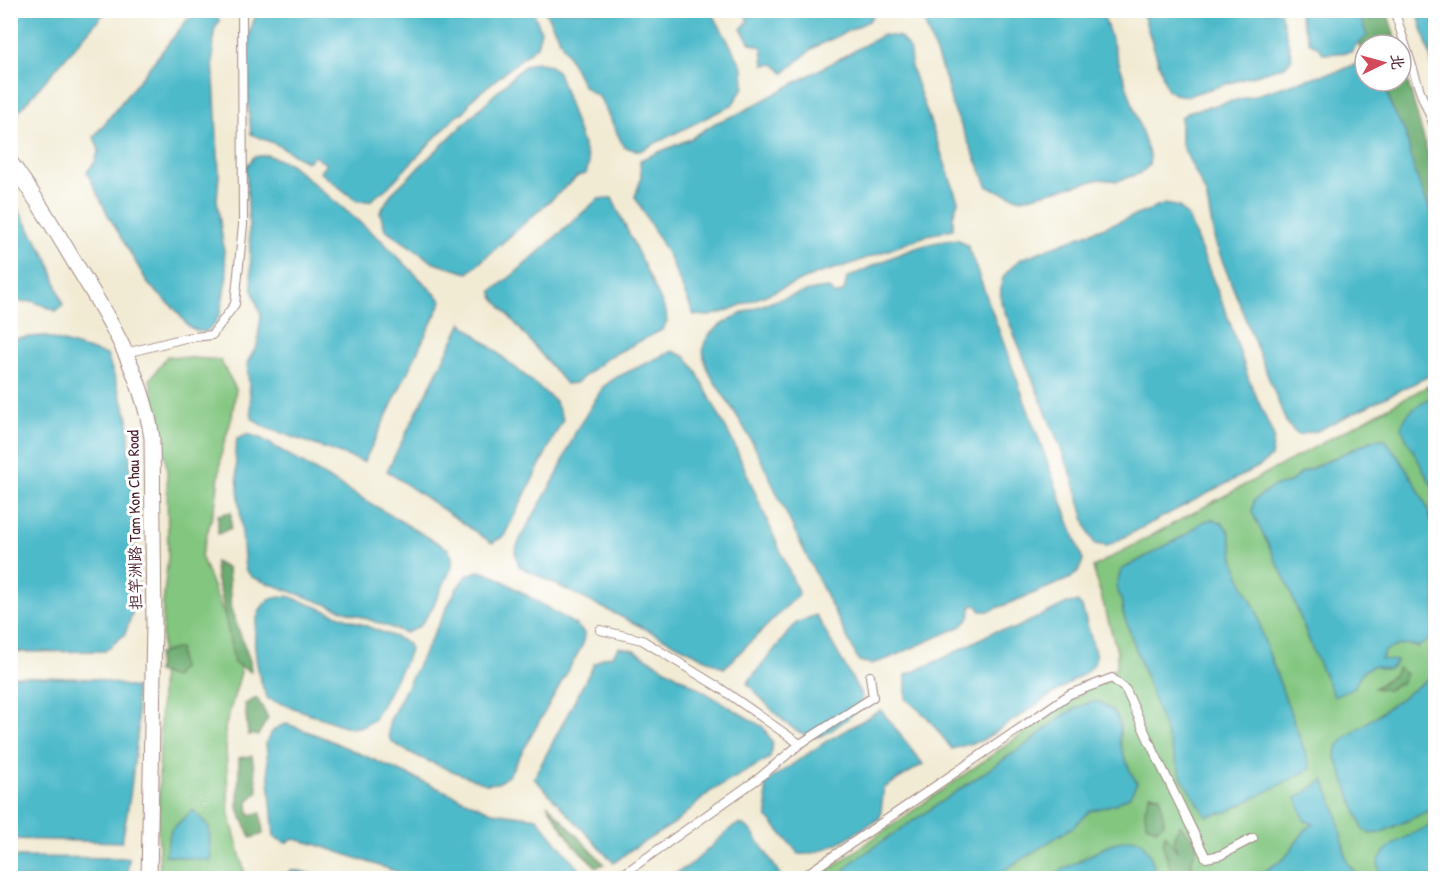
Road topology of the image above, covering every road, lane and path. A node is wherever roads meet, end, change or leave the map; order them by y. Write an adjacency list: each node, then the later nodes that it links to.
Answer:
1 (242, 10): 5 (lane)
2 (1394, 10): 3 (lane)
3 (1436, 130)
4 (10, 162): 5 (street, 担竿洲路 Tam Kon Chau Road)
5 (126, 353): 10 (street, 担竿洲路 Tam Kon Chau Road)
6 (600, 630): 8 (lane)
7 (870, 676): 8 (lane)
8 (800, 744): 11 (lane)
9 (1253, 838): 12 (lane)
10 (149, 879)
11 (618, 879)
12 (801, 879)

